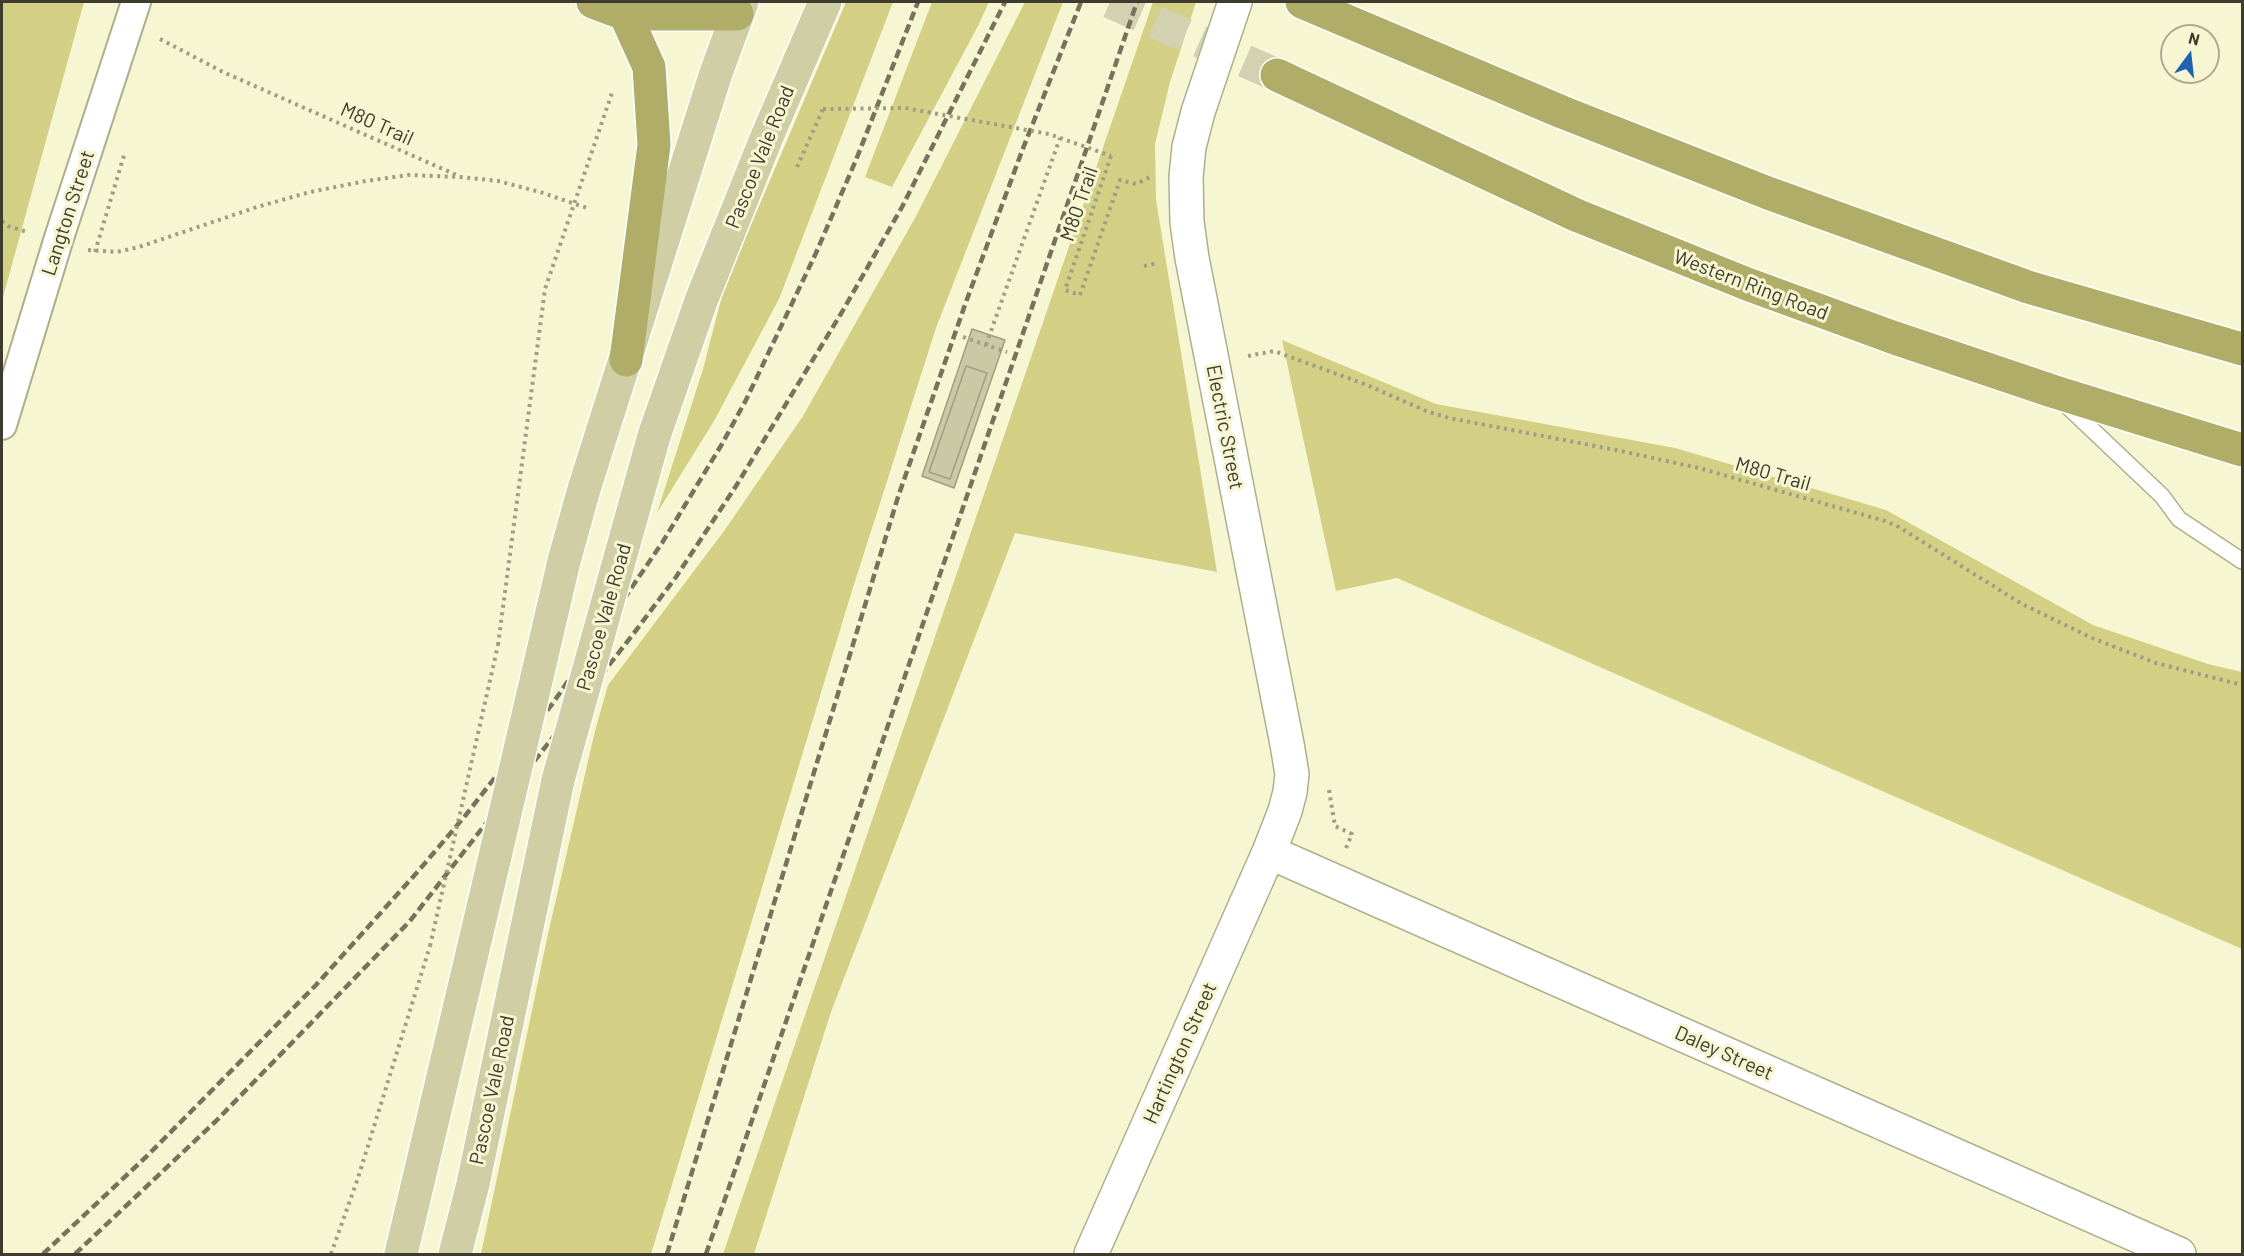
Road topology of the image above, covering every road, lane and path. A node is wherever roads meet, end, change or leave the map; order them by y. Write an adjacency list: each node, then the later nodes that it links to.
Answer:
1 (136, 2): 27 (street, Langton Street)
2 (593, 2): 7 (highway)
3 (825, 2): 36 (main road, Pascoe Vale Road, bridge)
4 (1235, 2): 32 (street, Electric Street)
5 (1302, 2): 22 (highway)
6 (749, 6): 7 (highway); 25 (main road)
7 (625, 14): 25 (highway)
8 (160, 39): 13 (path, M80 Trail)
9 (1277, 75): 26 (highway, Western Ring Road)
10 (616, 81): 15 (path)
11 (823, 109): 12 (path, M80 Trail, bridge)
12 (1060, 138): 14 (path, M80 Trail, bridge); 21 (path)
13 (461, 177): 15 (path, M80 Trail); 19 (path)
14 (1136, 184)
15 (573, 205): 16 (path, M80 Trail); 34 (path, bridge)
16 (590, 209)
17 (2, 225): 18 (path)
18 (8, 226)
19 (95, 252)
20 (963, 337): 21 (path)
21 (986, 345): 24 (path)
22 (2242, 349)
23 (1274, 351): 30 (path, M80 Trail)
24 (1006, 352)
25 (626, 360): 35 (main road, bridge)
26 (2052, 392): 28 (highway, Western Ring Road); 29 (lane)
27 (2, 425)
28 (2242, 450)
29 (2242, 561)
30 (2242, 685)
31 (1327, 781): 33 (path)
32 (1269, 852): 33 (street, Daley Street); 37 (street, Hartington Street)
33 (1318, 874): 38 (street, Daley Street)
34 (331, 1254)
35 (401, 1254)
36 (454, 1254)
37 (1091, 1254)
38 (2179, 1254)

